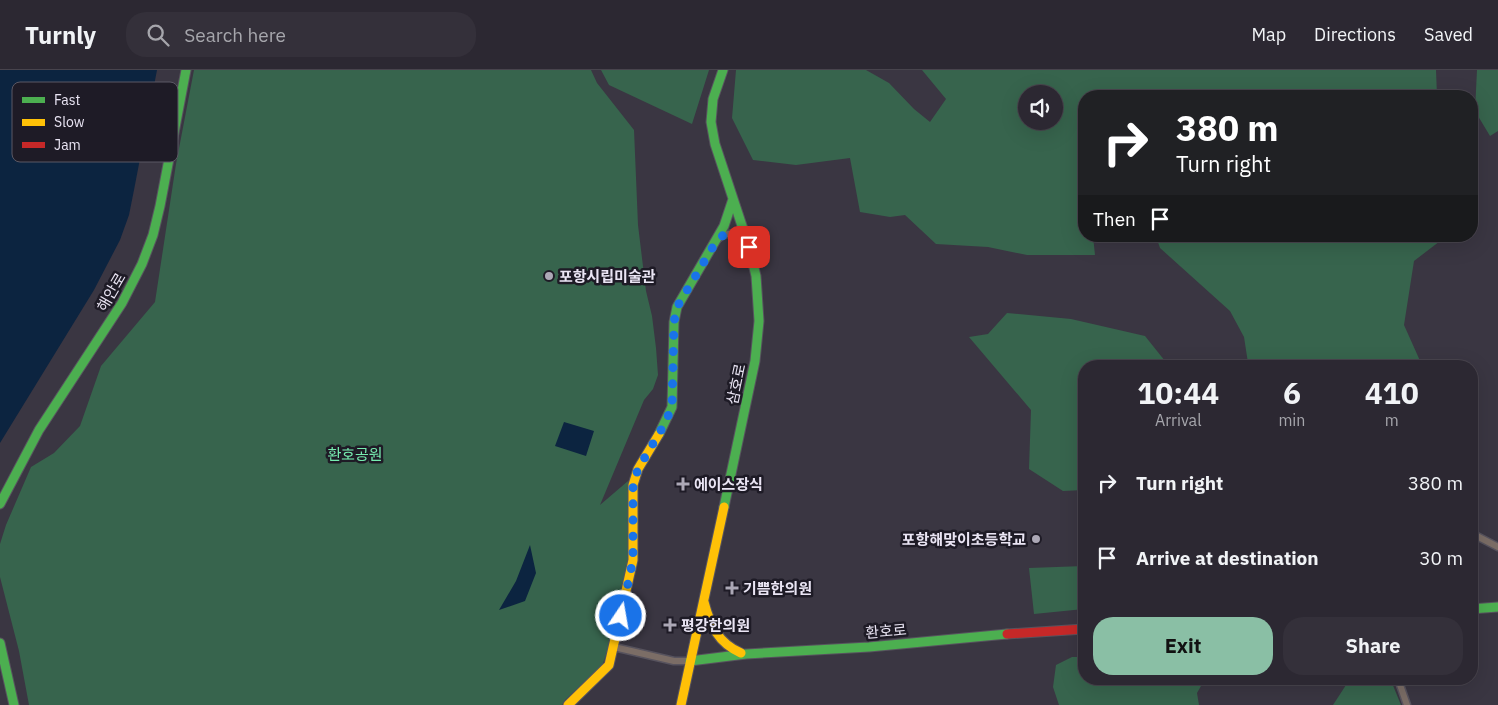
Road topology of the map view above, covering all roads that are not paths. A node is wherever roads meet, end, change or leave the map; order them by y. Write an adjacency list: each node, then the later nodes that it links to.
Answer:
1 (186, 70): 3 (street, 해안로)
2 (723, 70): 5 (street, 삼호로)
3 (178, 112)
4 (168, 162): 8 (street, 해안로)
5 (733, 199): 6 (street); 7 (street, 삼호로)
6 (717, 240): 7 (street); 16 (street)
7 (749, 247): 11 (street, 삼호로)
8 (0, 504)
9 (1478, 537): 10 (street)
10 (1498, 547)
11 (704, 602): 17 (street); 18 (street, 삼호로)
12 (1498, 607): 13 (street)
13 (1478, 608)
14 (1078, 629): 17 (street, 환호로)
15 (0, 643): 20 (street)
16 (614, 648): 18 (street); 21 (street)
17 (746, 654): 18 (street, 환호로)
18 (690, 661): 22 (street, 삼호로)
19 (1400, 685): 23 (street)
20 (14, 705)
21 (568, 705)
22 (681, 705)
23 (1407, 705)

